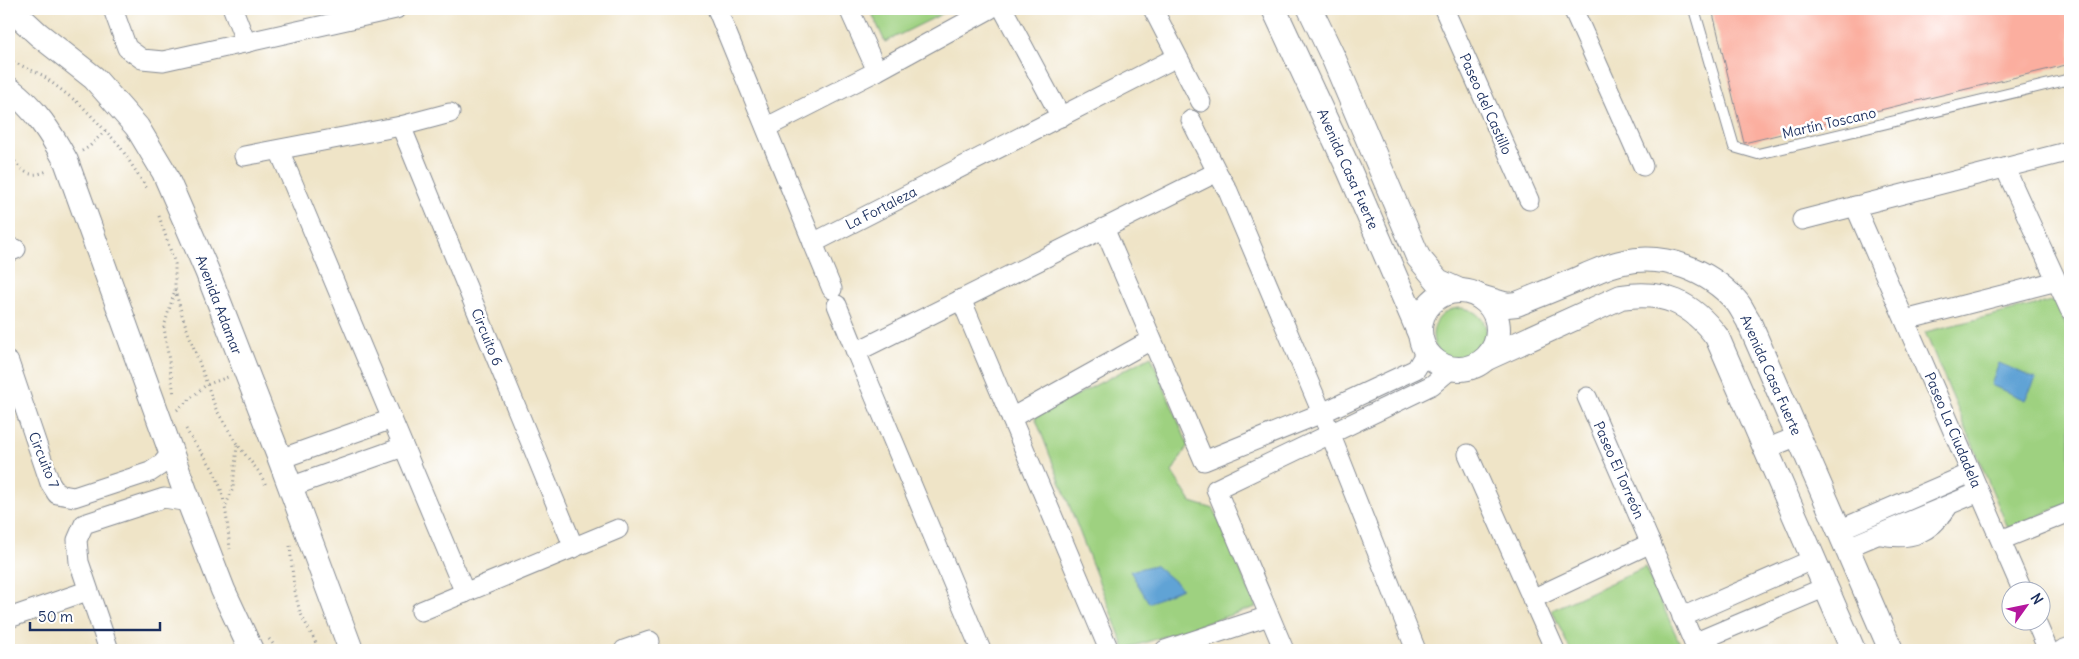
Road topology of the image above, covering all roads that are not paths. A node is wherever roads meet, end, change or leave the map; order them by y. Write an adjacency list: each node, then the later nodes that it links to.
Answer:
1 (11, 9): 60 (street, Avenida Adamar)
2 (113, 9): 16 (street)
3 (233, 9): 16 (street)
4 (396, 9): 15 (street)
5 (717, 9): 26 (street)
6 (849, 9): 18 (street)
7 (990, 9): 18 (street)
8 (1003, 9): 23 (street)
9 (1153, 9): 17 (street)
10 (1274, 9): 45 (street, Avenida Casa Fuerte)
11 (1310, 9): 39 (street, Avenida Casa Fuerte)
12 (1444, 9): 33 (street, Paseo del Castillo)
13 (1573, 9): 30 (street)
14 (1694, 9): 19 (lane, Martín Toscano)
15 (355, 14): 16 (street)
16 (246, 43)
17 (1178, 58): 21 (street); 23 (street, La Fortaleza)
18 (877, 71): 26 (street)
19 (2069, 78)
20 (9, 89): 58 (street)
21 (1201, 102)
22 (450, 113): 25 (street)
23 (1061, 117): 37 (street, La Fortaleza)
24 (1191, 120): 32 (street)
25 (401, 126): 27 (street); 70 (street, Circuito 6)
26 (766, 127): 37 (street)
27 (279, 150): 29 (street); 53 (street)
28 (2070, 151): 31 (street)
29 (244, 156)
30 (1644, 166)
31 (2005, 168): 34 (street); 38 (street)
32 (1217, 172): 36 (street); 51 (street)
33 (1529, 200)
34 (1855, 206): 35 (street); 43 (street, Paseo La Ciudadela)
35 (1802, 220)
36 (1104, 228): 41 (street); 44 (street)
37 (813, 243): 46 (street)
38 (2057, 281): 42 (street); 43 (street)
39 (1458, 290): 40 (street); 45 (street)
40 (1480, 296): 47 (street); 55 (street, Avenida Casa Fuerte)
41 (961, 299): 46 (street); 52 (street)
42 (2070, 310)
43 (1905, 320): 61 (street, Paseo La Ciudadela)
44 (1152, 340): 51 (street); 52 (street)
45 (1422, 342): 49 (street); 51 (street)
46 (856, 352): 89 (street)
47 (1487, 358): 49 (street); 57 (street)
48 (9, 362): 58 (street, Circuito 7)
49 (1451, 369): 54 (street)
50 (1587, 397): 69 (street, Paseo El Torreón)
51 (1322, 413): 54 (street)
52 (1011, 418): 90 (street)
53 (392, 419): 56 (street); 60 (street)
54 (1330, 436): 78 (street); 93 (street)
55 (1798, 436): 57 (street); 67 (street, Avenida Casa Fuerte)
56 (403, 447): 62 (street); 75 (street)
57 (1766, 449): 71 (street)
58 (172, 452): 64 (street)
59 (1468, 454): 76 (street)
60 (280, 459): 62 (street, Avenida Adamar)
61 (1971, 474): 63 (street, Paseo La Ciudadela); 67 (street)
62 (279, 487): 87 (street, Avenida Adamar)
63 (1980, 492): 67 (street); 68 (street, Paseo La Ciudadela)
64 (189, 502): 74 (street); 82 (street)
65 (2070, 512): 68 (street)
66 (618, 529): 70 (street)
67 (1842, 539): 96 (street, Avenida Casa Fuerte)
68 (2000, 540): 72 (street, Paseo La Ciudadela)
69 (1650, 543): 76 (street); 79 (street, Paseo El Torreón)
70 (574, 548): 75 (street)
71 (1814, 559): 73 (street); 79 (street)
72 (2019, 582)
73 (1826, 587): 84 (street); 95 (street)
74 (88, 591): 80 (street); 86 (street)
75 (465, 593): 77 (street)
76 (1532, 599): 94 (street)
77 (421, 611)
78 (1269, 616): 91 (street); 92 (street)
79 (1682, 617): 84 (street, Paseo El Torreón)
80 (9, 618)
81 (2040, 632): 97 (street)
82 (258, 641)
83 (650, 641): 88 (street)
84 (1695, 647)
85 (2070, 647): 98 (street)
86 (109, 650)
87 (351, 650)
88 (624, 650)
89 (981, 650)
90 (1109, 650)
91 (1165, 650)
92 (1284, 650)
93 (1416, 650)
94 (1554, 650)
95 (1853, 650)
96 (1891, 650)
97 (2048, 650)
98 (2062, 650)

